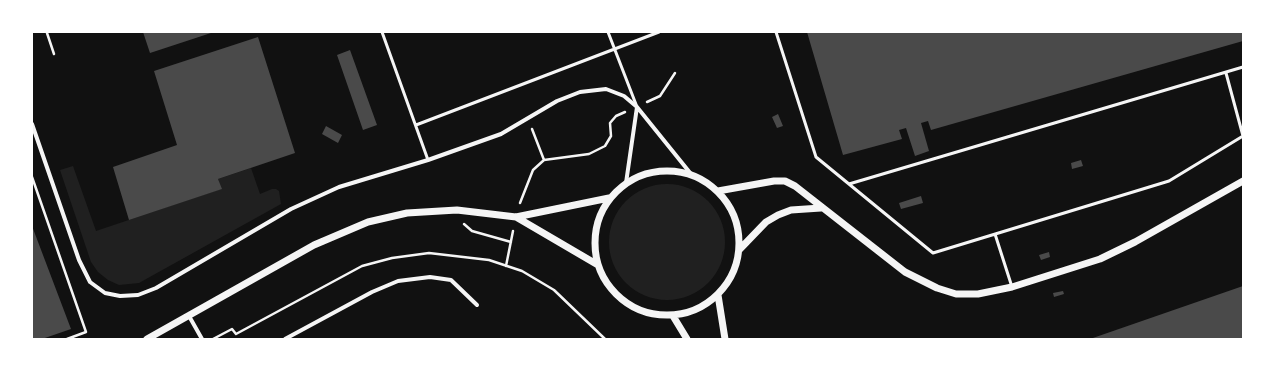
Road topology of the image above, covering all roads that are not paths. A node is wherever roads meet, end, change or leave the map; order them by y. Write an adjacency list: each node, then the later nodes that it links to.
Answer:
1 (382, 32): 10 (lane)
2 (608, 32): 5 (lane)
3 (659, 32): 5 (lane)
4 (776, 32): 15 (lane)
5 (614, 49): 8 (lane); 10 (lane)
6 (1243, 67): 7 (lane)
7 (1226, 72): 15 (lane); 20 (lane)
8 (637, 107): 11 (street); 12 (street); 14 (street)
9 (32, 124): 11 (street)
10 (416, 125): 11 (lane)
11 (428, 160)
12 (691, 174): 14 (street); 16 (street)
13 (1243, 181): 23 (street)
14 (626, 183): 17 (street)
15 (849, 184): 20 (lane)
16 (718, 191): 18 (street); 21 (street)
17 (609, 198): 19 (street); 22 (street)
18 (821, 208): 21 (street); 23 (street)
19 (516, 217): 22 (street); 26 (street)
20 (995, 234): 23 (lane)
21 (740, 250): 24 (street)
22 (598, 265): 27 (street)
23 (1012, 287)
24 (718, 295): 27 (street); 32 (street)
25 (477, 305): 30 (street)
26 (189, 316): 28 (street); 29 (street)
27 (673, 316): 31 (street)
28 (147, 339)
29 (202, 339)
30 (285, 339)
31 (687, 339)
32 (724, 339)

